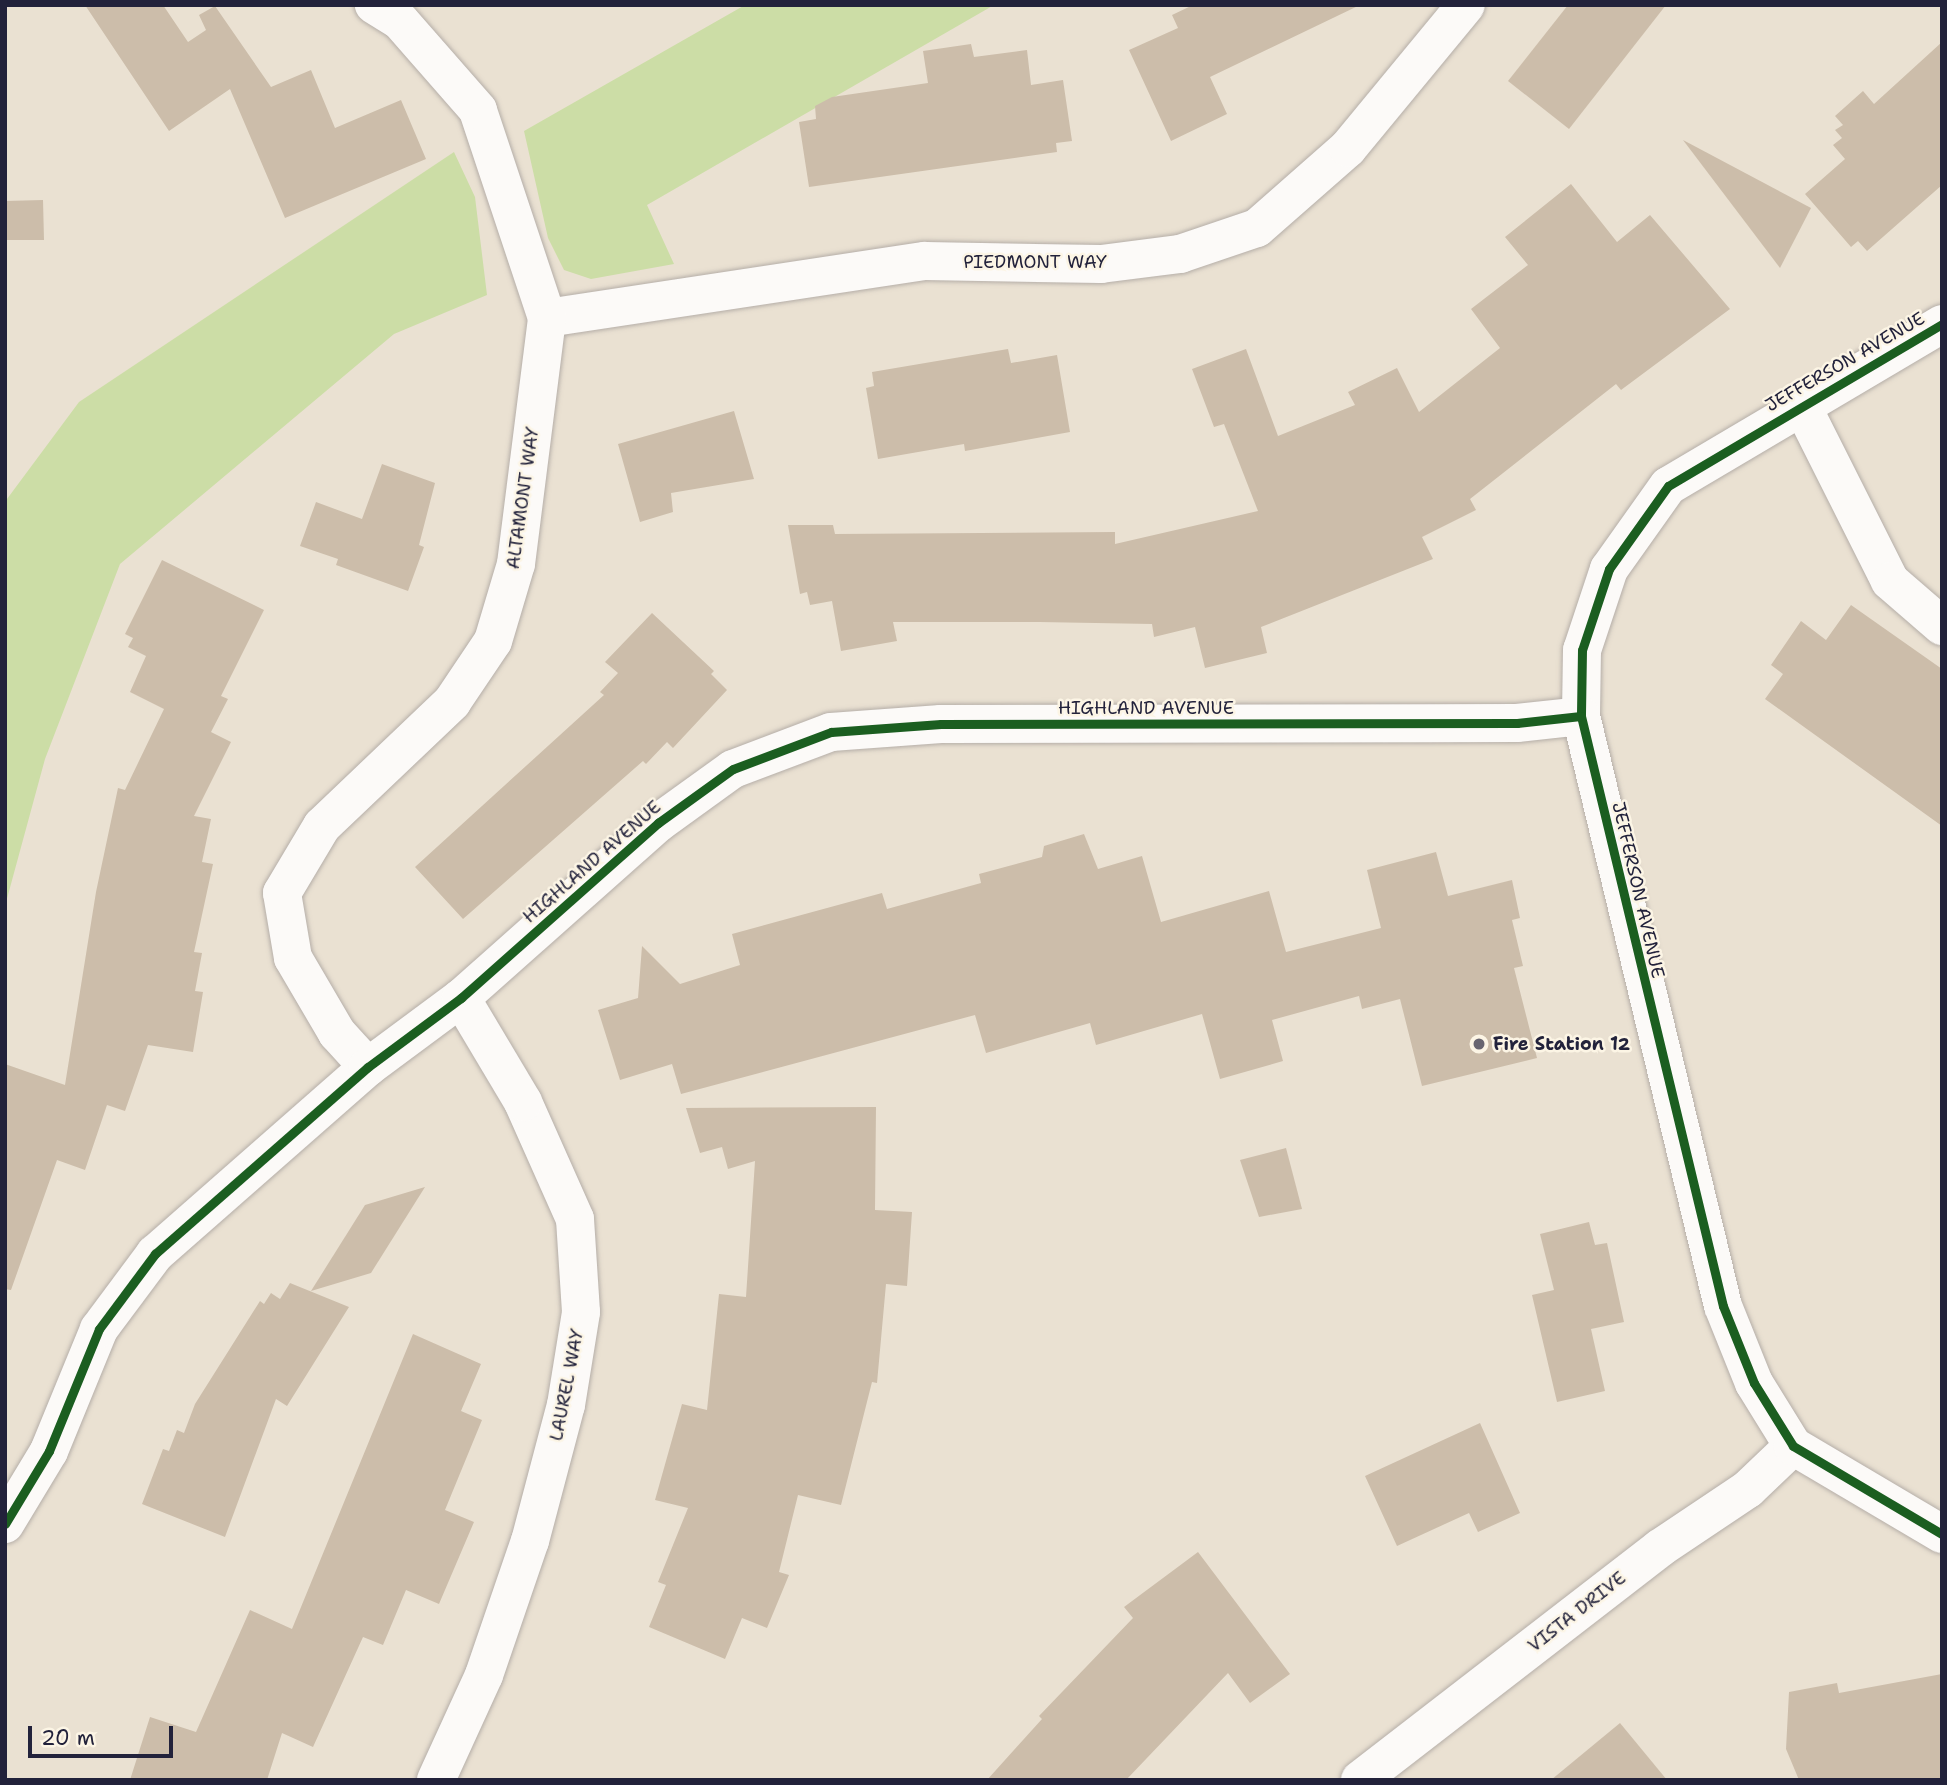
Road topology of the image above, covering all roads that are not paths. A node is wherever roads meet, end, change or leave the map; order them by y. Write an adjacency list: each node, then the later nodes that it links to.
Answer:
1 (373, 5): 3 (street, ALTAMONT WAY)
2 (1466, 5): 3 (street, PIEDMONT WAY)
3 (547, 318): 9 (street, ALTAMONT WAY)
4 (1942, 324): 5 (street, JEFFERSON AVENUE)
5 (1801, 404): 6 (street, JEFFERSON AVENUE); 7 (street, JEFFERSON AVENUE)
6 (1942, 626)
7 (1581, 716): 8 (street, HIGHLAND AVENUE); 10 (street, JEFFERSON AVENUE)
8 (461, 998): 9 (street, HIGHLAND AVENUE); 13 (street, LAUREL WAY)
9 (368, 1067): 11 (street, HIGHLAND AVENUE)
10 (1793, 1446): 12 (street, JEFFERSON AVENUE); 14 (street, VISTA DRIVE)
11 (5, 1524)
12 (1942, 1534)
13 (436, 1780)
14 (1360, 1780)

